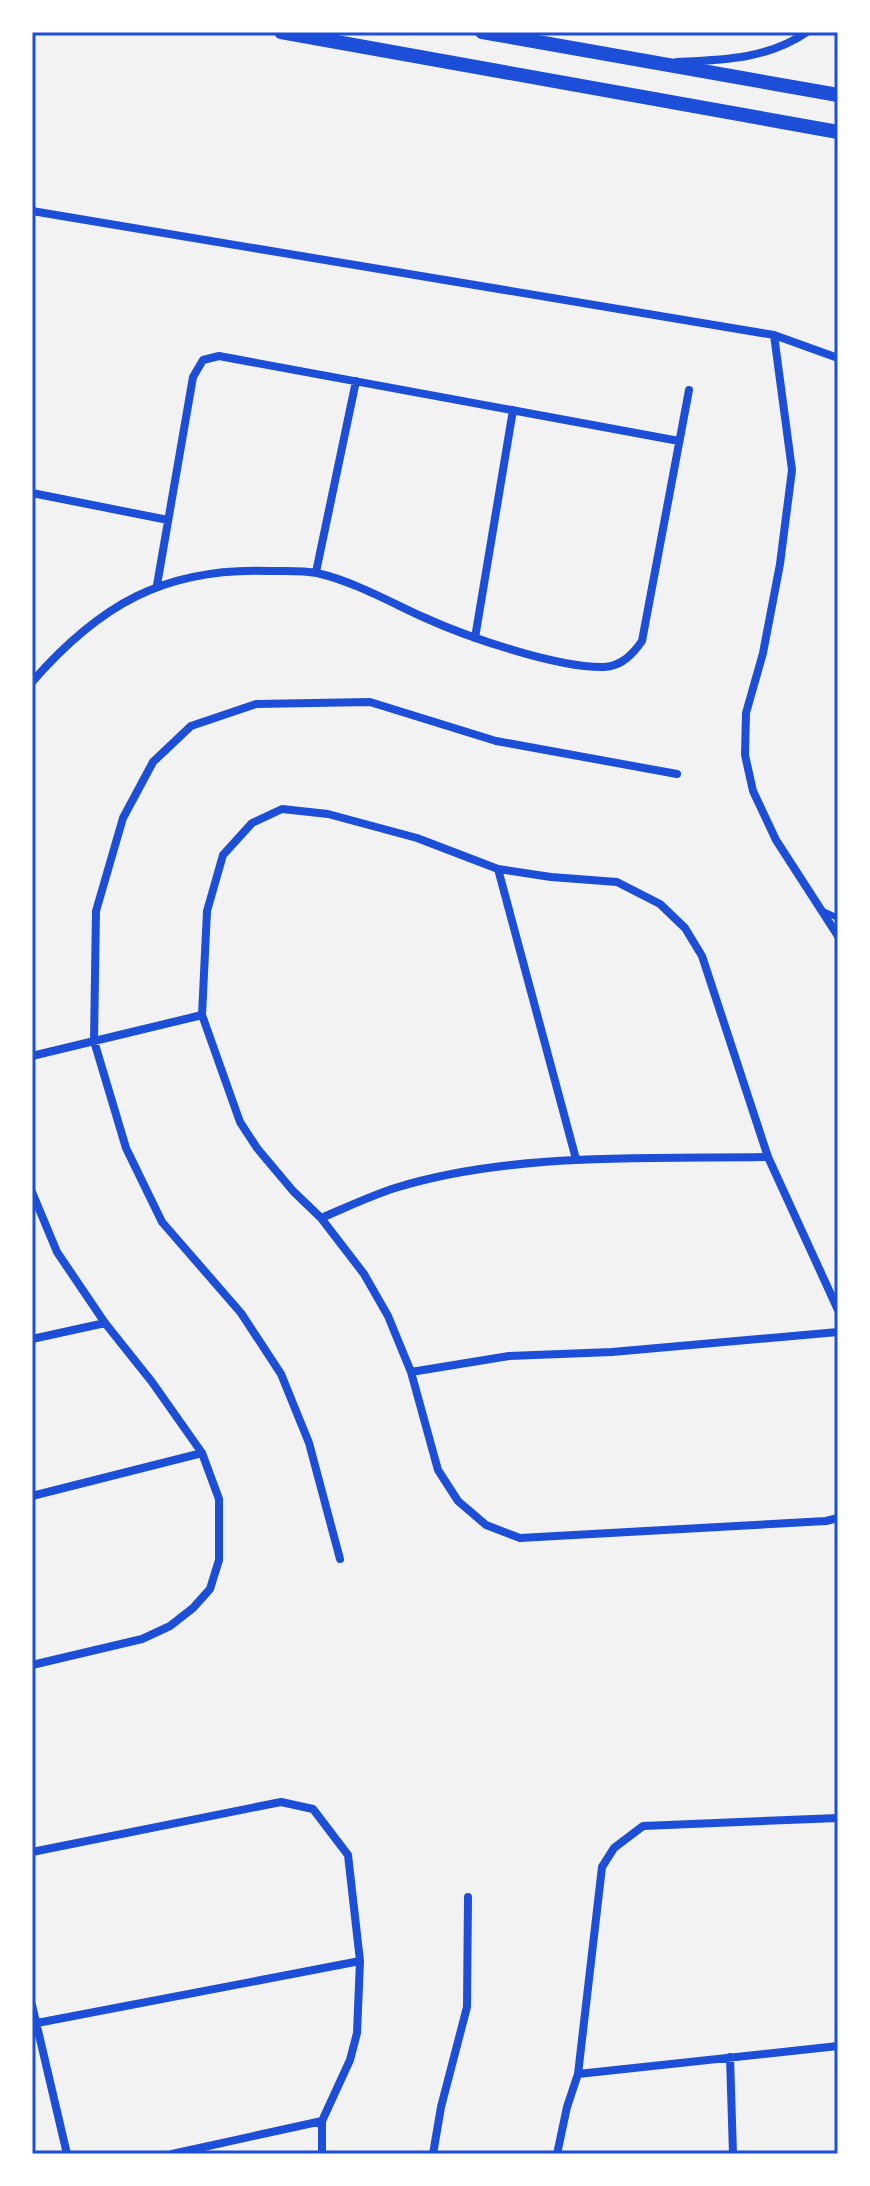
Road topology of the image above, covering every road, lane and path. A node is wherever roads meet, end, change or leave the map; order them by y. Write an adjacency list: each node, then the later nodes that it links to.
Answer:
1 (281, 32): 6 (street)
2 (482, 32): 4 (street)
3 (807, 32): 4 (street)
4 (655, 63): 5 (street)
5 (838, 95)
6 (838, 132)
7 (32, 211): 8 (street)
8 (774, 335): 9 (street); 22 (street)
9 (838, 358)
10 (356, 381): 12 (street); 15 (street); 16 (street)
11 (689, 390): 13 (street)
12 (513, 410): 13 (street); 18 (street)
13 (679, 441): 18 (street)
14 (32, 493): 15 (street)
15 (168, 520): 17 (street)
16 (316, 572): 17 (street); 18 (street)
17 (157, 585): 19 (street)
18 (475, 638)
19 (32, 682)
20 (677, 774): 26 (street)
21 (498, 869): 25 (street); 28 (street); 29 (street)
22 (818, 908): 23 (lane); 24 (street)
23 (838, 918)
24 (838, 936)
25 (202, 1015): 26 (street); 31 (street)
26 (94, 1041): 27 (street); 40 (street)
27 (32, 1056)
28 (768, 1157): 29 (street); 32 (street)
29 (576, 1159): 31 (street)
30 (32, 1192): 33 (street)
31 (321, 1218): 36 (street)
32 (838, 1310)
33 (105, 1323): 35 (street); 37 (street)
34 (838, 1332): 36 (street)
35 (32, 1339)
36 (411, 1372): 39 (street)
37 (202, 1453): 38 (street); 41 (street)
38 (32, 1496)
39 (838, 1518)
40 (340, 1559)
41 (32, 1665)
42 (838, 1818): 50 (street)
43 (32, 1852): 45 (street)
44 (468, 1897): 55 (street)
45 (360, 1961): 47 (street); 51 (street)
46 (32, 2005): 47 (street)
47 (37, 2023): 52 (street)
48 (838, 2046): 49 (street)
49 (730, 2057): 50 (street); 57 (street)
50 (578, 2074): 56 (street)
51 (322, 2121): 53 (street); 54 (street)
52 (67, 2154)
53 (172, 2154)
54 (322, 2154)
55 (433, 2154)
56 (557, 2154)
57 (733, 2154)

